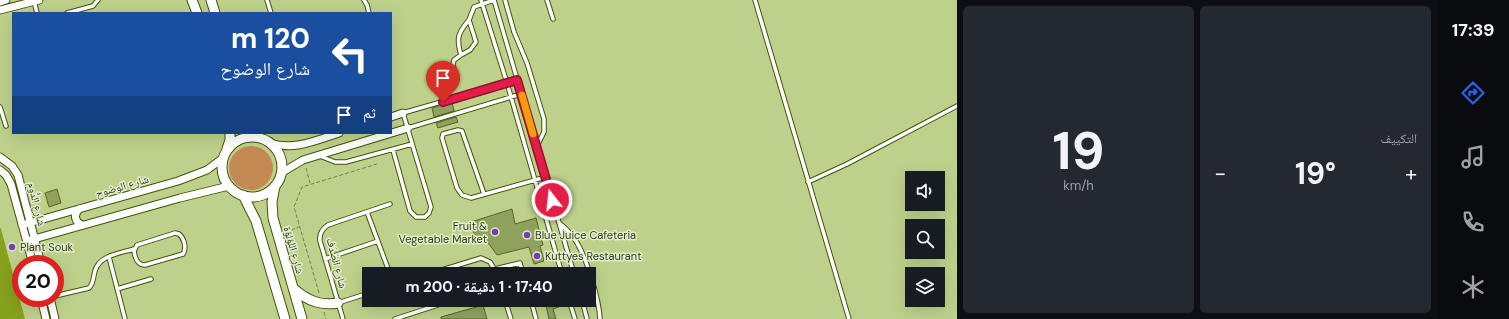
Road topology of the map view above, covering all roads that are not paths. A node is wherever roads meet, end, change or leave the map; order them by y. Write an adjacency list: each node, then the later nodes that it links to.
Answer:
1 (6, 0): 14 (street)
2 (98, 0): 19 (lane)
3 (192, 0): 20 (street)
4 (211, 0): 21 (street)
5 (267, 0): 22 (lane)
6 (364, 0): 16 (lane)
7 (369, 0): 16 (lane)
8 (494, 0): 15 (lane); 28 (lane)
9 (511, 0): 13 (lane)
10 (547, 0): 24 (lane)
11 (754, 0): 53 (lane)
12 (36, 1): 17 (street); 18 (lane)
13 (505, 1): 44 (lane)
14 (0, 2)
15 (482, 2): 25 (lane); 29 (lane)
16 (367, 5): 23 (lane)
17 (0, 10)
18 (37, 12)
19 (71, 12)
20 (197, 12)
21 (215, 12)
22 (271, 12)
23 (368, 12)
24 (553, 19)
25 (469, 20): 26 (lane); 26 (lane)
26 (460, 55): 27 (lane)
27 (456, 80)
28 (517, 80): 29 (lane); 30 (lane)
29 (507, 83): 31 (lane); 34 (lane)
30 (521, 94): 31 (lane); 44 (lane)
31 (511, 97): 37 (lane); 52 (lane)
32 (957, 106): 53 (lane)
33 (0, 107): 36 (lane)
34 (403, 113): 35 (street); 37 (lane)
35 (392, 117)
36 (6, 126)
37 (408, 128): 38 (street); 43 (lane)
38 (392, 133)
39 (230, 134): 46 (street)
40 (336, 134): 42 (street)
41 (388, 134): 47 (street)
42 (263, 138): 46 (street); 50 (street)
43 (412, 144): 45 (lane); 45 (lane)
44 (537, 146): 51 (lane)
45 (393, 150): 47 (lane)
46 (225, 154): 54 (street); 59 (street, شارع الوضوح)
47 (319, 155): 50 (street)
48 (0, 157): 61 (street, شارع الدُّوم)
49 (0, 170): 63 (street, شارع الدُّوم)
50 (281, 174): 55 (street)
51 (546, 177): 52 (lane); 62 (lane)
52 (535, 180): 56 (lane); 78 (lane)
53 (808, 182): 105 (lane)
54 (229, 186): 57 (street); 64 (street)
55 (275, 186): 57 (street); 82 (street, شارع اللؤلؤة)
56 (484, 194): 56 (lane)
57 (243, 195): 96 (street)
58 (390, 204): 60 (lane, شارع الصَدَف)
59 (79, 209): 61 (street, شارع الوضوح); 64 (street)
60 (367, 212): 67 (lane); 72 (lane, شارع الصَدَف)
61 (30, 222): 63 (street, شارع الوضوح); 65 (street, شارع الدُّوم)
62 (559, 223): 79 (lane); 104 (lane)
63 (22, 225): 66 (street, شارع الدُّوم)
64 (82, 225): 65 (street)
65 (35, 239): 66 (street); 70 (street, شارع الدُّوم)
66 (26, 241): 69 (street, شارع الدُّوم)
67 (378, 241): 72 (lane); 73 (lane)
68 (134, 249): 68 (lane); 71 (lane)
69 (30, 255)
70 (39, 255)
71 (109, 257): 81 (lane); 83 (lane)
72 (325, 258): 85 (lane, شارع الصَدَف)
73 (387, 267)
74 (452, 267): 75 (lane)
75 (494, 267)
76 (503, 267): 77 (lane)
77 (521, 267)
78 (560, 267)
79 (572, 267)
80 (151, 279): 81 (lane)
81 (117, 289): 95 (lane)
82 (293, 289): 85 (street); 97 (street, شارع اللؤلؤة)
83 (64, 294)
84 (362, 295): 85 (lane, شارع الصَدَف)
85 (338, 303): 98 (lane, شارع الصَدَف)
86 (45, 307): 93 (street)
87 (49, 307): 94 (street)
88 (432, 307): 99 (lane)
89 (507, 307): 100 (lane)
90 (533, 307): 101 (lane)
91 (571, 307): 102 (lane)
92 (584, 307): 103 (lane)
93 (46, 319)
94 (55, 319)
95 (125, 319)
96 (285, 319)
97 (302, 319)
98 (344, 319)
99 (395, 319)
100 (511, 319)
101 (536, 319)
102 (575, 319)
103 (587, 319)
104 (600, 319)
105 (849, 319)

